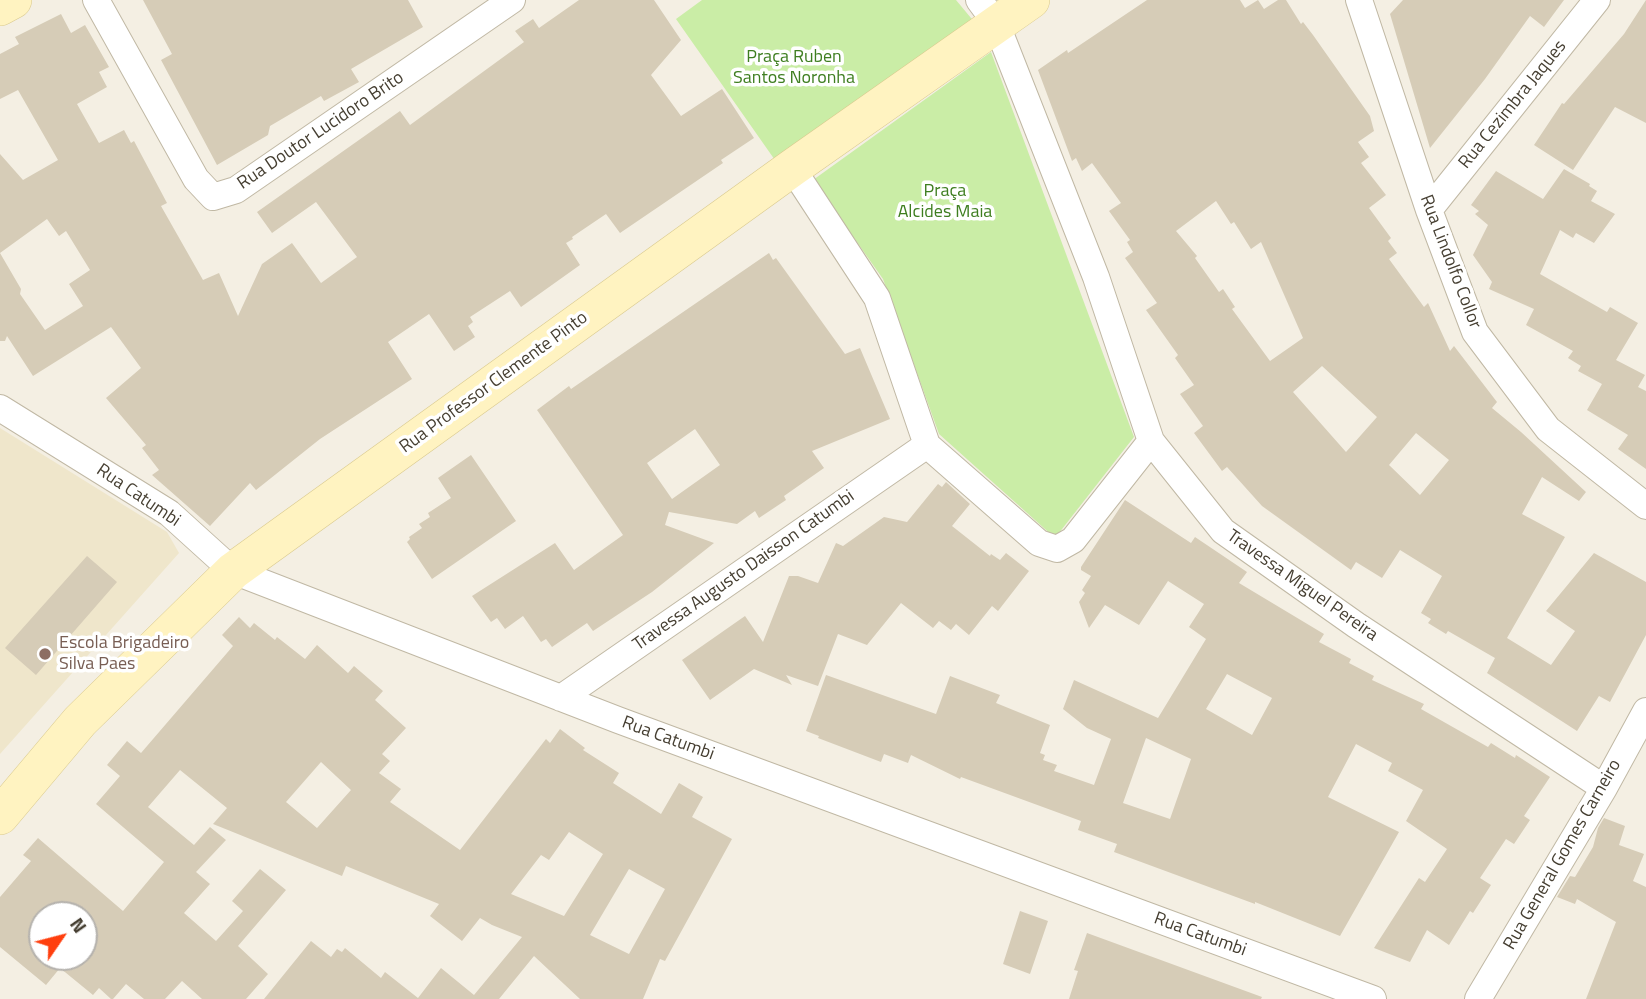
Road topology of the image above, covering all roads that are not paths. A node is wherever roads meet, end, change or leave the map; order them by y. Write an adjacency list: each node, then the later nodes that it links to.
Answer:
1 (13, 0): 7 (street)
2 (96, 0): 3 (street, Rua Doutor Lucidoro Brito)
3 (512, 0)
4 (1031, 0): 8 (street, Rua Professor Clemente Pinto)
5 (1359, 0): 10 (street, Rua Lindolfo Collor)
6 (1597, 0): 10 (street, Rua Cezimbra Jaques)
7 (0, 8)
8 (987, 11): 9 (street, Rua Professor Clemente Pinto); 12 (street, Travessa Miguel Pereira)
9 (792, 168): 13 (street); 15 (street, Rua Professor Clemente Pinto)
10 (1429, 211): 14 (street, Rua Lindolfo Collor)
11 (0, 408): 15 (street, Rua Catumbi)
12 (1151, 441): 13 (street); 18 (street, Travessa Miguel Pereira)
13 (927, 444): 16 (street, Travessa Augusto Daisson Catumbi)
14 (1646, 506)
15 (233, 571): 16 (street, Rua Catumbi); 19 (street, Rua Professor Clemente Pinto)
16 (561, 698): 20 (street, Rua Catumbi)
17 (1646, 711): 18 (street, Rua General Gomes Carneiro)
18 (1604, 788): 21 (street, Rua General Gomes Carneiro)
19 (0, 816)
20 (1373, 999)
21 (1479, 999)

